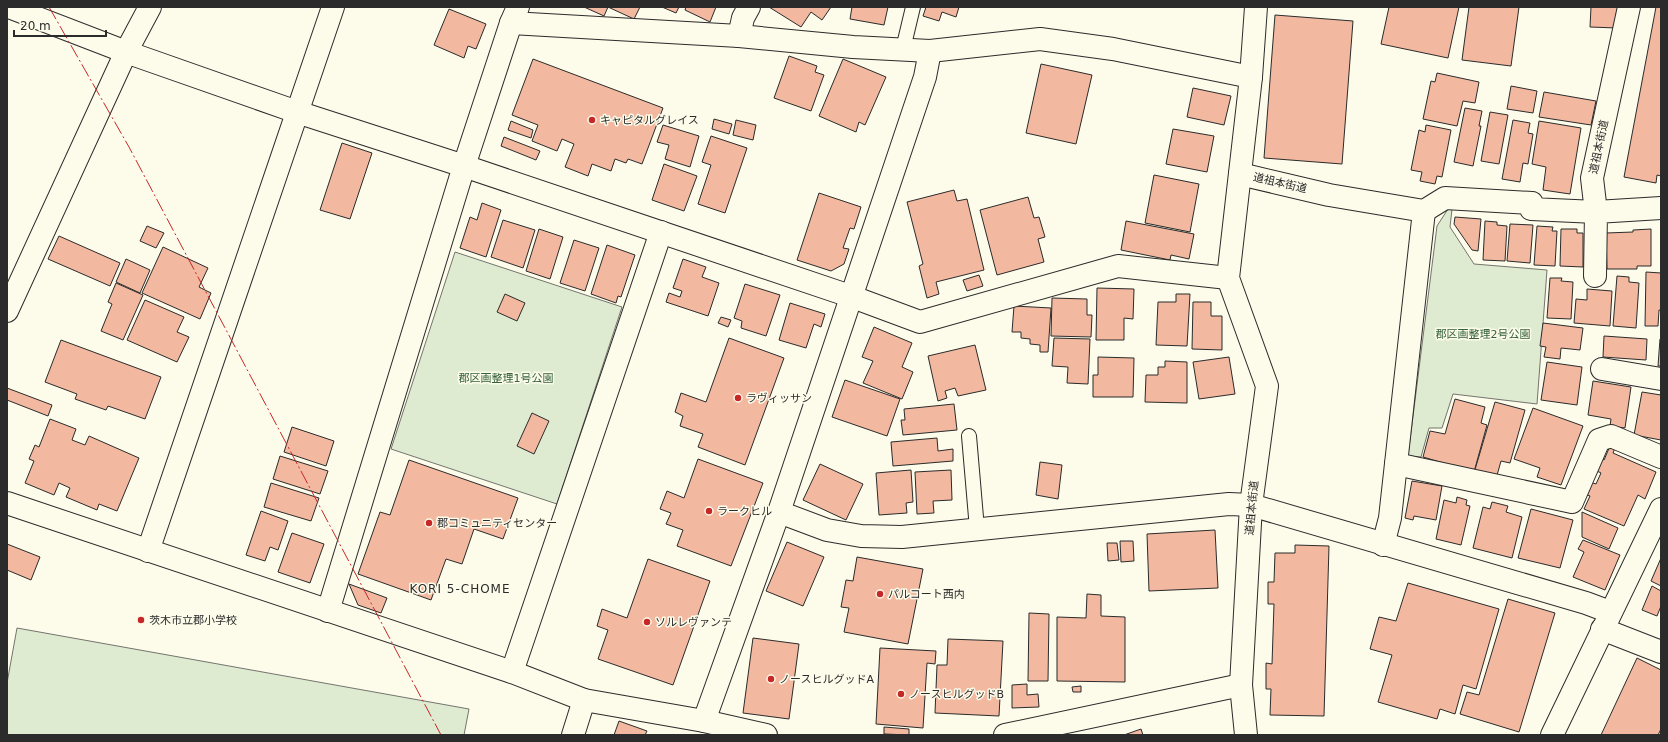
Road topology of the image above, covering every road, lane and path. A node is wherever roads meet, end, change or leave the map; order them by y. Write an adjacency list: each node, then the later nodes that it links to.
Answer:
1 (9, 7): 12 (street)
2 (150, 7): 12 (street)
3 (333, 7): 14 (street)
4 (749, 7): 9 (street)
5 (913, 7): 10 (lane)
6 (1256, 7): 13 (street)
7 (1629, 7): 19 (street, 道祖本街道)
8 (514, 15): 9 (street); 15 (street)
9 (740, 36): 10 (street)
10 (903, 49): 11 (street)
11 (930, 51): 13 (street); 23 (street)
12 (126, 52): 14 (street); 24 (street)
13 (1252, 77): 16 (street)
14 (297, 112): 15 (street); 36 (street)
15 (464, 166): 20 (street); 37 (street)
16 (1240, 174): 18 (street, 道祖本街道); 22 (street, 道祖本街道)
17 (1661, 208): 19 (street)
18 (1424, 211): 19 (street); 29 (street)
19 (1596, 212): 21 (street, 道祖本街道)
20 (661, 232): 23 (street); 40 (street)
21 (1595, 276)
22 (1228, 278): 23 (street); 31 (street, 道祖本街道)
23 (850, 296): 33 (street)
24 (7, 311)
25 (1602, 369): 26 (street)
26 (1661, 379)
27 (969, 436): 34 (lane)
28 (1661, 457): 29 (street)
29 (1396, 464): 35 (street)
30 (7, 503): 36 (street)
31 (1251, 505): 34 (street); 35 (street); 41 (street, 道祖本街道)
32 (1661, 509): 38 (street)
33 (779, 512): 34 (street); 43 (street)
34 (977, 530)
35 (1383, 545): 38 (street)
36 (148, 551): 37 (street)
37 (328, 611): 40 (street)
38 (1606, 620): 39 (street); 49 (street)
39 (1661, 652)
40 (512, 672): 42 (street)
41 (1241, 685): 47 (street); 48 (street, 道祖本街道)
42 (584, 700): 43 (street); 45 (street)
43 (704, 721): 44 (street)
44 (745, 733): 46 (street)
45 (573, 735)
46 (766, 735)
47 (1005, 735)
48 (1246, 735)
49 (1552, 735)

